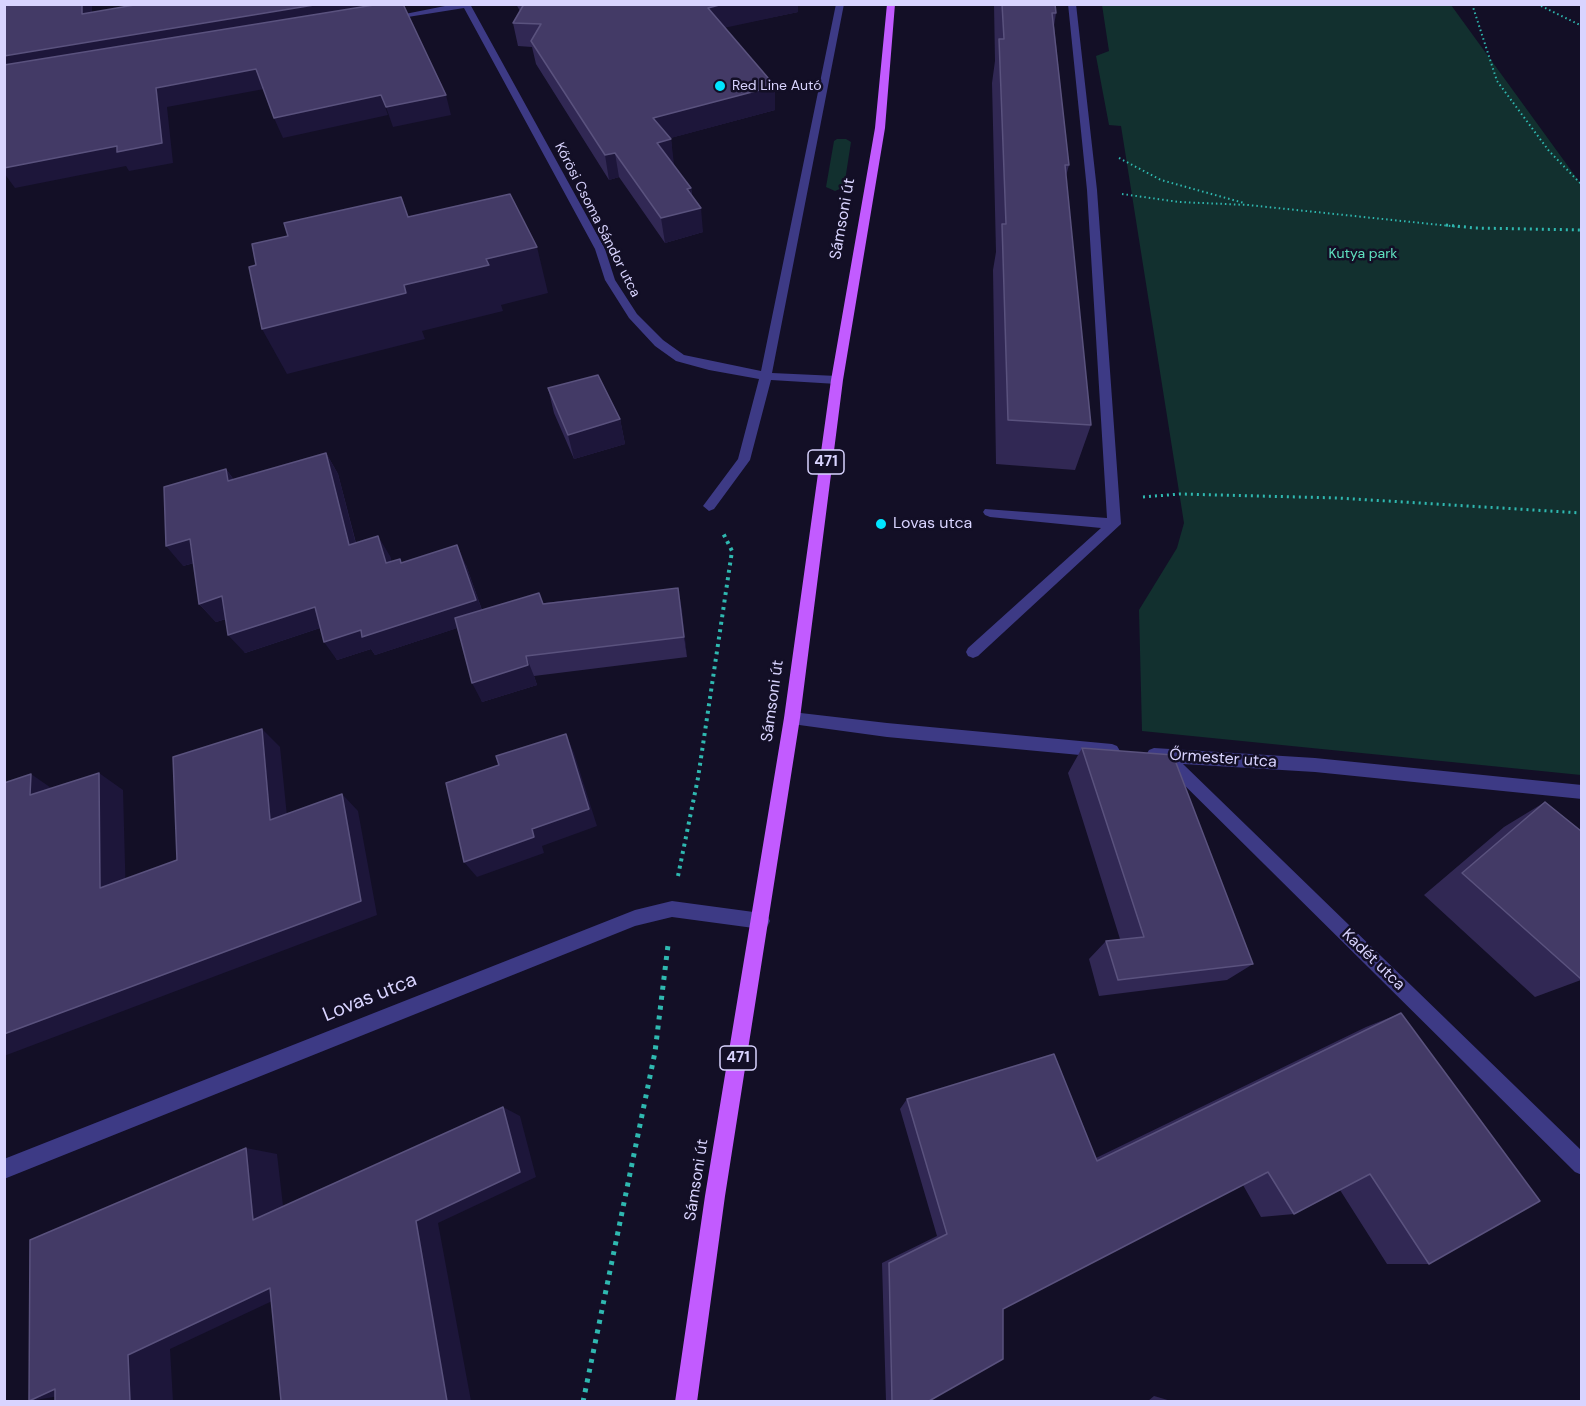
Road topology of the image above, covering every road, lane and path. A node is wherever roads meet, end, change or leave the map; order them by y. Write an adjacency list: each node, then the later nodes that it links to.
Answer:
1 (840, 4): 16 (street)
2 (891, 4): 17 (main road, Sámsoni út / 471)
3 (1072, 4): 11 (street)
4 (1472, 4): 12 (path)
5 (1537, 4): 8 (path)
6 (1546, 4): 8 (path)
7 (466, 5): 9 (street); 16 (street, Kőrösi Csoma Sándor utca)
8 (1551, 11): 10 (path)
9 (374, 20)
10 (1581, 26)
11 (1088, 139): 13 (street); 14 (path)
12 (1581, 185)
13 (1092, 190): 14 (path); 18 (street)
14 (1259, 206): 15 (path)
15 (1581, 230)
16 (766, 376): 17 (street, Kőrösi Csoma Sándor utca); 19 (street)
17 (837, 380): 24 (main road, Sámsoni út / 471)
18 (1112, 499): 21 (path); 22 (street)
19 (709, 506): 27 (path)
20 (990, 512): 22 (street)
21 (1581, 513)
22 (1114, 524): 23 (street)
23 (973, 652)
24 (792, 718): 25 (street, Őrmester utca); 28 (main road, Sámsoni út / 471)
25 (1165, 756): 26 (street, Őrmester utca); 29 (street, Kadét utca)
26 (1581, 792)
27 (672, 909): 28 (street, Lovas utca); 30 (street, Lovas utca); 31 (path)
28 (760, 921): 32 (main road, Sámsoni út / 471)
29 (1581, 1165)
30 (4, 1169)
31 (583, 1401)
32 (686, 1401)

